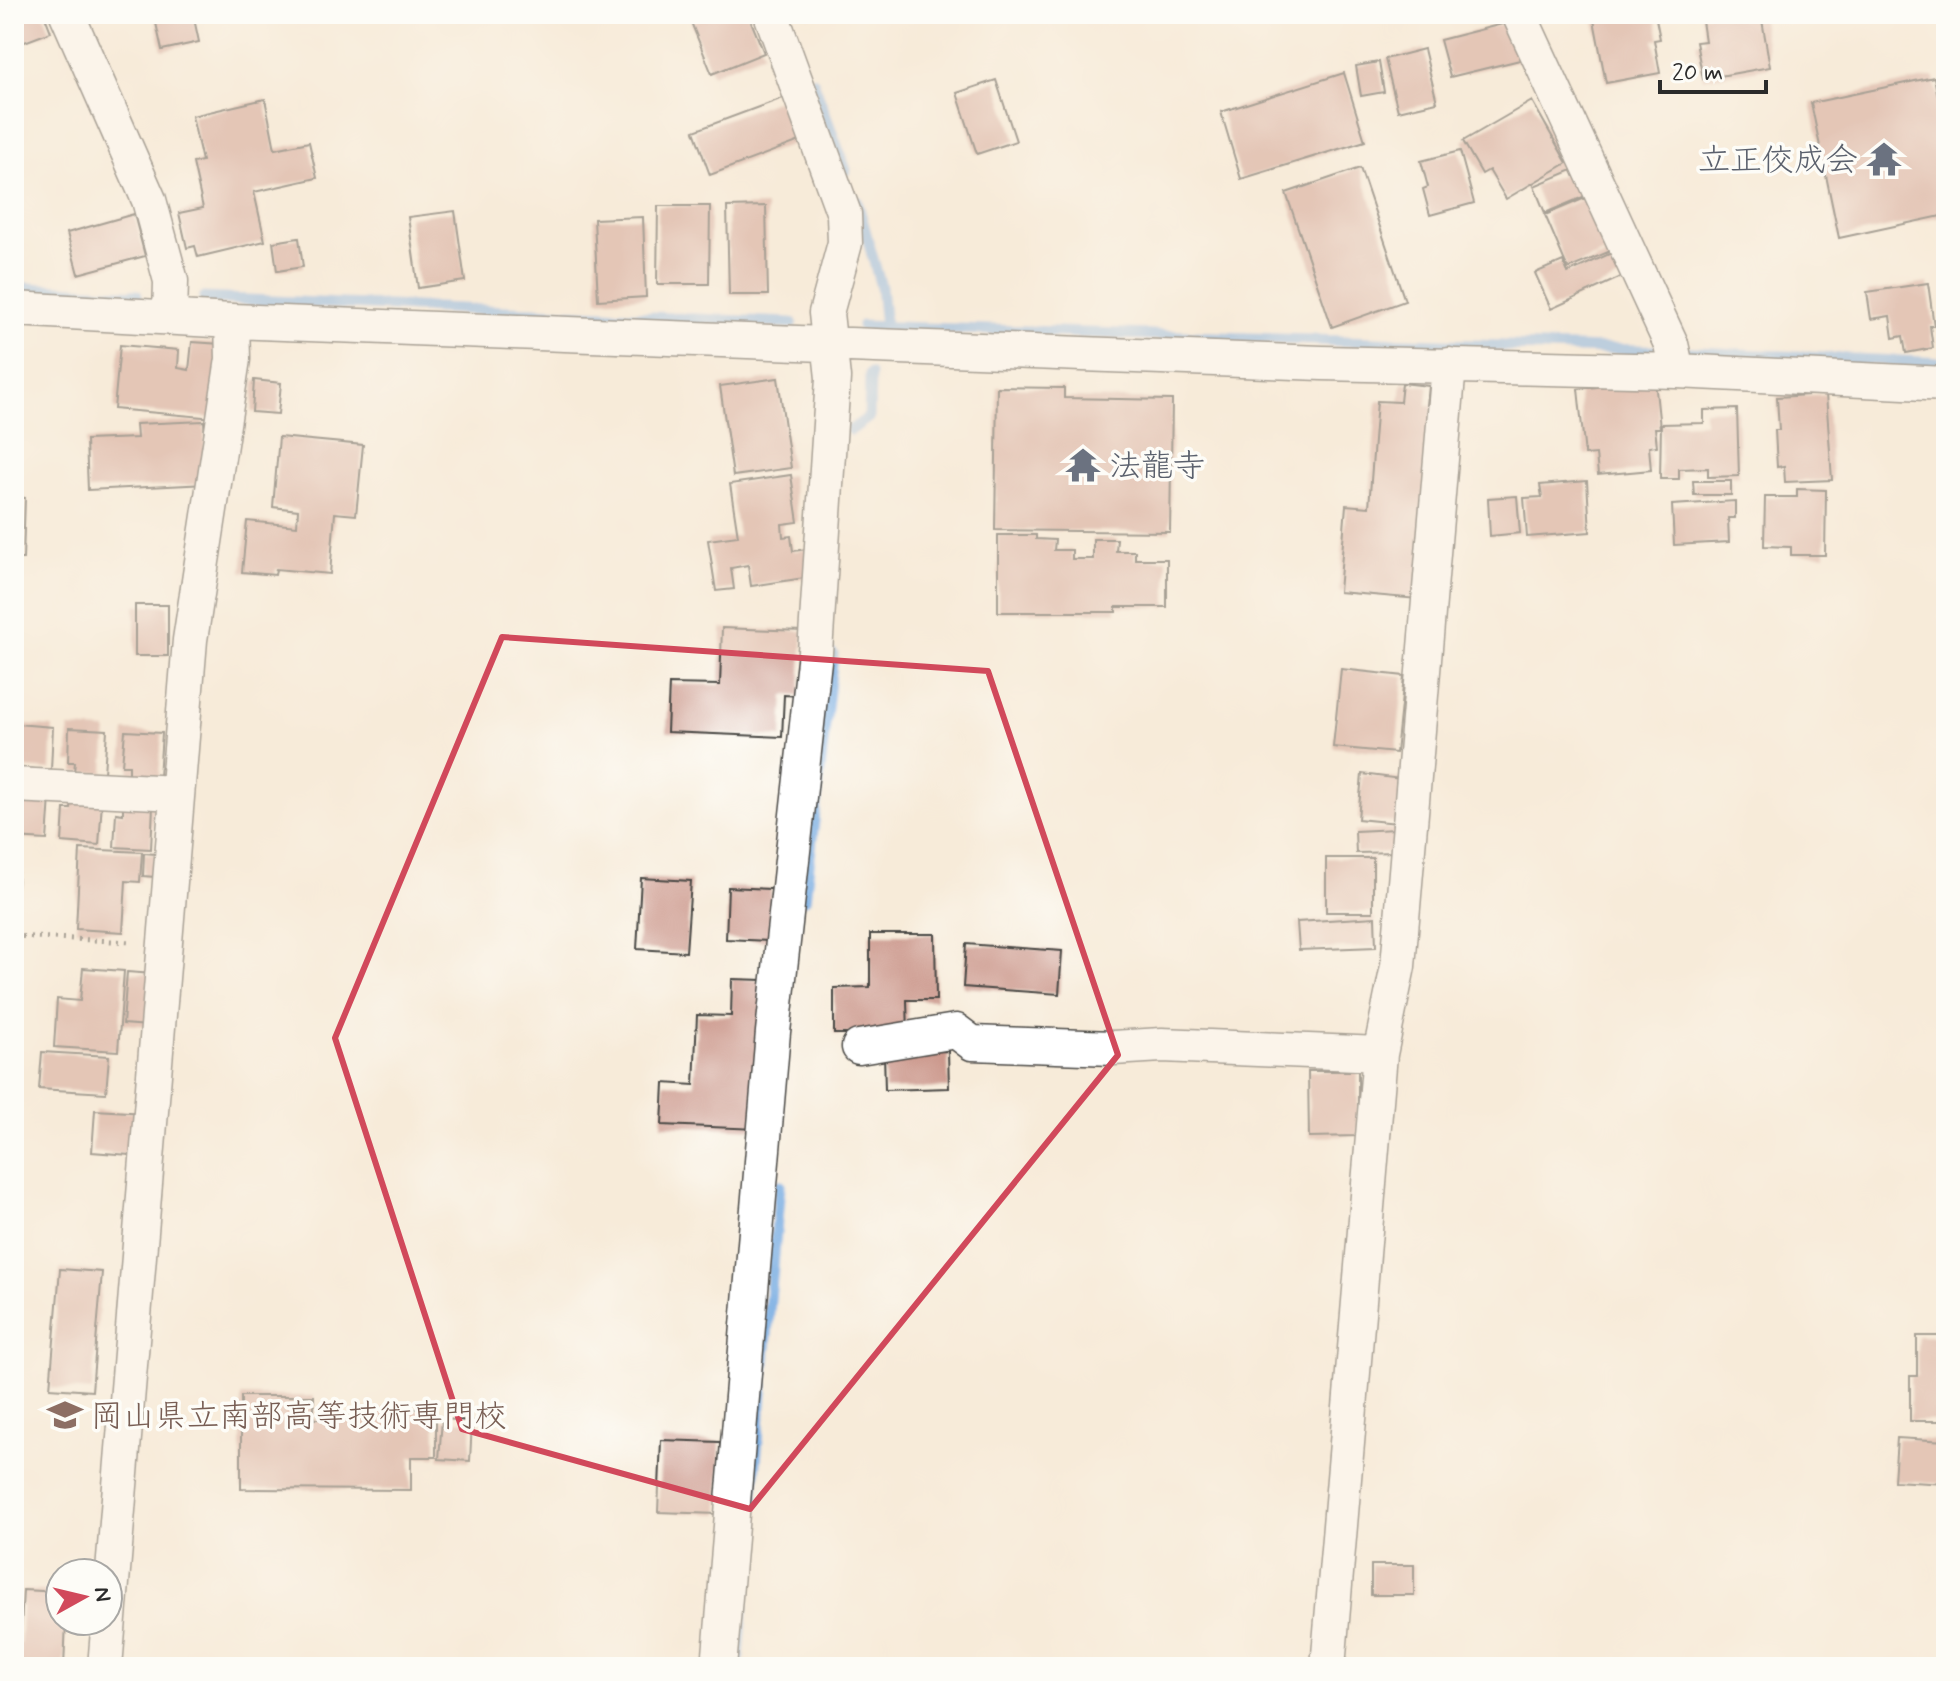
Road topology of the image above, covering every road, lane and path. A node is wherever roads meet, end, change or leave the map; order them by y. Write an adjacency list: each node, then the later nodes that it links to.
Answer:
1 (67, 14): 5 (street)
2 (771, 14): 7 (street)
3 (1519, 14): 8 (street)
4 (14, 309): 5 (street)
5 (170, 317): 6 (street)
6 (232, 321): 7 (street); 12 (street)
7 (828, 343): 9 (street); 18 (street)
8 (1674, 359): 9 (street); 10 (street)
9 (1449, 365): 16 (street)
10 (1946, 384)
11 (14, 785): 12 (street)
12 (177, 793): 14 (street)
13 (14, 936): 14 (path)
14 (164, 944): 17 (street)
15 (859, 1047): 16 (street)
16 (1380, 1054): 19 (street)
17 (105, 1667)
18 (719, 1667)
19 (1328, 1667)

